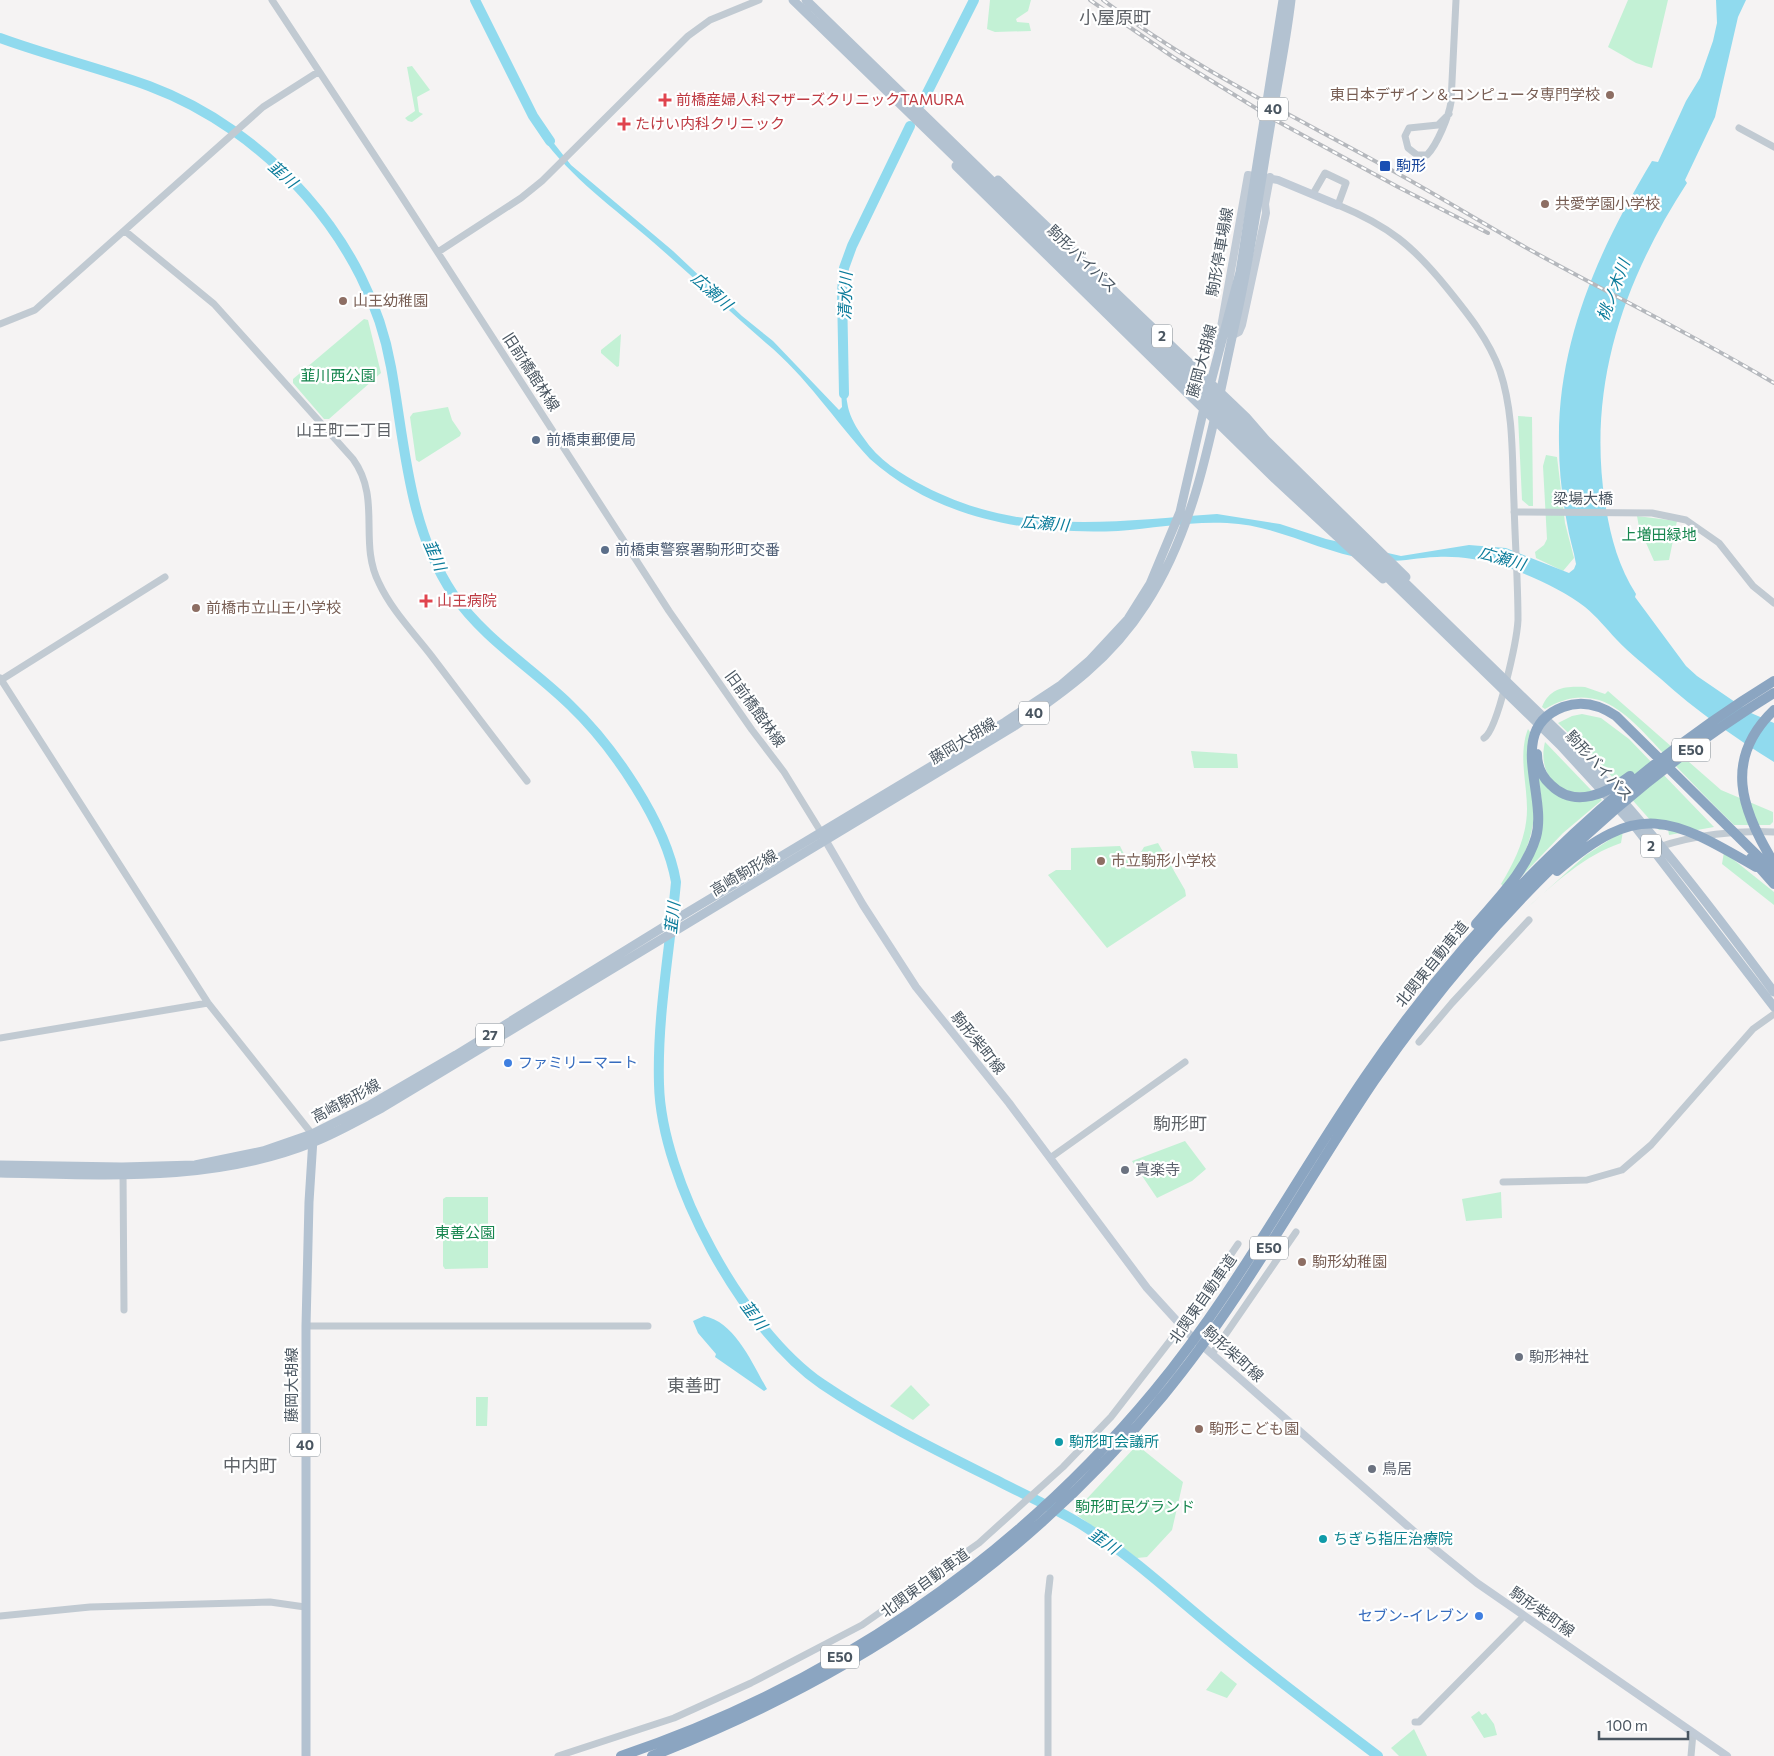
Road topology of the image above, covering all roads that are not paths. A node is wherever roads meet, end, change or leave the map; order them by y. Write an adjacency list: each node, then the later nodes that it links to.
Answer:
1 (272, 0): 8 (street, 旧前橋館林線)
2 (759, 0): 19 (street)
3 (793, 0): 11 (main road, 駒形バイパス / 2)
4 (806, 0): 12 (main road, 駒形バイパス / 2)
5 (1283, 0): 17 (main road, 40)
6 (1290, 0): 17 (main road, 40)
7 (1456, 0): 9 (street)
8 (318, 72): 18 (street); 19 (street, 旧前橋館林線)
9 (1449, 114): 9 (street)
10 (1740, 128): 13 (street)
11 (930, 132): 20 (main road, 駒形バイパス / 2); 26 (main road, 2)
12 (950, 140): 20 (main road, 駒形バイパス / 2); 24 (main road, 2)
13 (1774, 147)
14 (1270, 177): 15 (main road, 駒形停車場線); 22 (main road); 23 (main road, 駒形停車場線)
15 (1313, 194): 16 (main road, 駒形停車場線); 16 (street)
16 (1338, 205): 30 (street)
17 (1252, 216): 22 (main road, 藤岡大胡線 / 40); 23 (main road, 藤岡大胡線 / 40)
18 (124, 230): 21 (street); 46 (street)
19 (438, 252): 49 (street, 旧前橋館林線)
20 (1096, 288): 32 (main road, 駒形バイパス / 2)
21 (0, 324)
22 (1233, 335): 25 (main road, 藤岡大胡線 / 40)
23 (1218, 356): 24 (main road, 藤岡大胡線 / 40)
24 (1211, 384): 25 (main road, 2); 26 (main road, 藤岡大胡線 / 40)
25 (1221, 393): 27 (main road, 藤岡大胡線 / 40); 33 (main road, 2)
26 (1204, 408): 27 (main road, 2); 31 (main road, 藤岡大胡線 / 40)
27 (1215, 420): 28 (main road, 2); 29 (main road, 藤岡大胡線 / 40)
28 (1230, 435): 29 (main road); 36 (main road, 2)
29 (1211, 437): 31 (main road, 藤岡大胡線 / 40)
30 (1514, 512): 35 (street, 梁場大橋); 39 (street)
31 (1184, 513): 49 (main road, 藤岡大胡線 / 40)
32 (1330, 516): 33 (main road, 駒形バイパス / 2); 36 (main road, 駒形バイパス / 2)
33 (1364, 540): 39 (main road, 駒形バイパス / 2)
34 (165, 577): 37 (street)
35 (1774, 603)
36 (1429, 618): 40 (main road, 駒形バイパス / 2)
37 (1, 679): 60 (street)
38 (1774, 681): 43 (highway, E50)
39 (1506, 682): 40 (street); 51 (main road, 駒形バイパス / 2)
40 (1503, 691): 45 (street); 52 (main road, 駒形バイパス / 2)
41 (1774, 693): 47 (highway, E50)
42 (1774, 710): 53 (highway)
43 (1718, 717): 44 (highway); 47 (highway, E50)
44 (1537, 736): 50 (highway); 57 (highway)
45 (1484, 738)
46 (527, 781)
47 (1608, 809): 57 (highway, E50)
48 (1774, 832): 51 (street)
49 (823, 836): 66 (main road, 高崎駒形線 / 27); 66 (main road, 高崎駒形線 / 27); 67 (main road, 駒形柴町線)
50 (1741, 843): 54 (highway); 55 (highway)
51 (1663, 846): 52 (street); 59 (main road, 駒形バイパス / 2)
52 (1654, 849): 61 (main road, 駒形バイパス / 2)
53 (1774, 863)
54 (1761, 870): 56 (highway); 57 (highway)
55 (1774, 872)
56 (1774, 884)
57 (1512, 900): 79 (highway, 北関東自動車道 / E50); 79 (highway, 北関東自動車道 / E50)
58 (1529, 920): 64 (street)
59 (1774, 992)
60 (208, 1003): 63 (street); 66 (street)
61 (1774, 1008)
62 (1774, 1014): 71 (street)
63 (0, 1038)
64 (1419, 1042)
65 (1185, 1062): 67 (street)
66 (313, 1138): 69 (main road, 高崎駒形線 / 27); 76 (main road, 藤岡大胡線 / 40)
67 (1050, 1158): 75 (main road, 駒形柴町線)
68 (0, 1165): 69 (main road, 高崎駒形線 / 27)
69 (123, 1172): 70 (main road, 高崎駒形線 / 27); 74 (street)
70 (0, 1173)
71 (1503, 1182)
72 (1296, 1232): 78 (street)
73 (1238, 1244): 75 (street)
74 (124, 1310)
75 (1183, 1325): 78 (main road, 駒形柴町線); 87 (street)
76 (306, 1326): 77 (street); 81 (main road, 藤岡大胡線 / 40)
77 (648, 1326)
78 (1212, 1354): 83 (main road, 駒形柴町線)
79 (1039, 1519): 88 (highway, 北関東自動車道 / E50); 89 (highway, 北関東自動車道 / E50)
80 (1050, 1578): 90 (street)
81 (306, 1607): 82 (street); 86 (main road, 藤岡大胡線 / 40)
82 (0, 1616)
83 (1523, 1617): 84 (street); 85 (main road, 駒形柴町線)
84 (1415, 1722)
85 (1693, 1733): 91 (street); 92 (main road, 駒形柴町線)
86 (306, 1756)
87 (558, 1756)
88 (621, 1756)
89 (652, 1756)
90 (1048, 1756)
91 (1691, 1756)
92 (1727, 1756)

